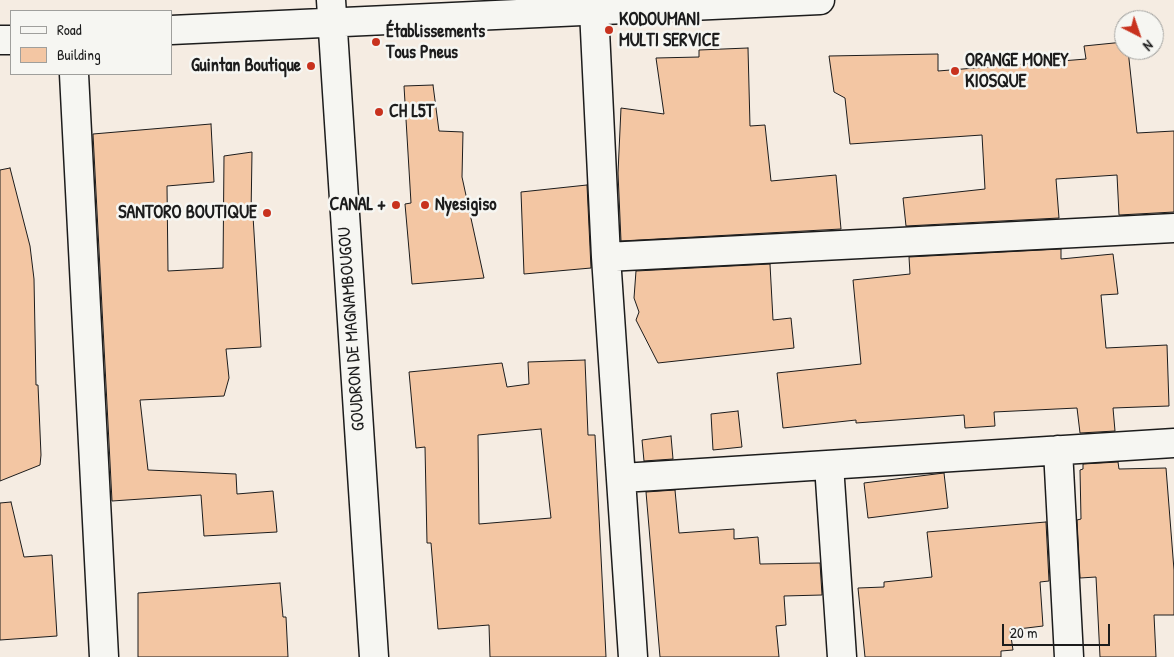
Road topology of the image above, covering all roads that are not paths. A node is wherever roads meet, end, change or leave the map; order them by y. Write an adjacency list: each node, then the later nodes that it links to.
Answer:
1 (820, 0): 2 (street)
2 (662, 4): 3 (street)
3 (594, 10): 4 (street); 8 (street)
4 (332, 11): 5 (street); 14 (street, GOUDRON DE MAGNAMBOUGOU)
5 (172, 30)
6 (74, 75): 13 (street)
7 (1174, 228): 8 (street)
8 (606, 258): 12 (street)
9 (1174, 442): 10 (street)
10 (1058, 450): 11 (street); 17 (street)
11 (829, 465): 12 (street); 16 (street)
12 (622, 478): 15 (street)
13 (104, 657)
14 (374, 657)
15 (633, 657)
16 (842, 657)
17 (1069, 657)

